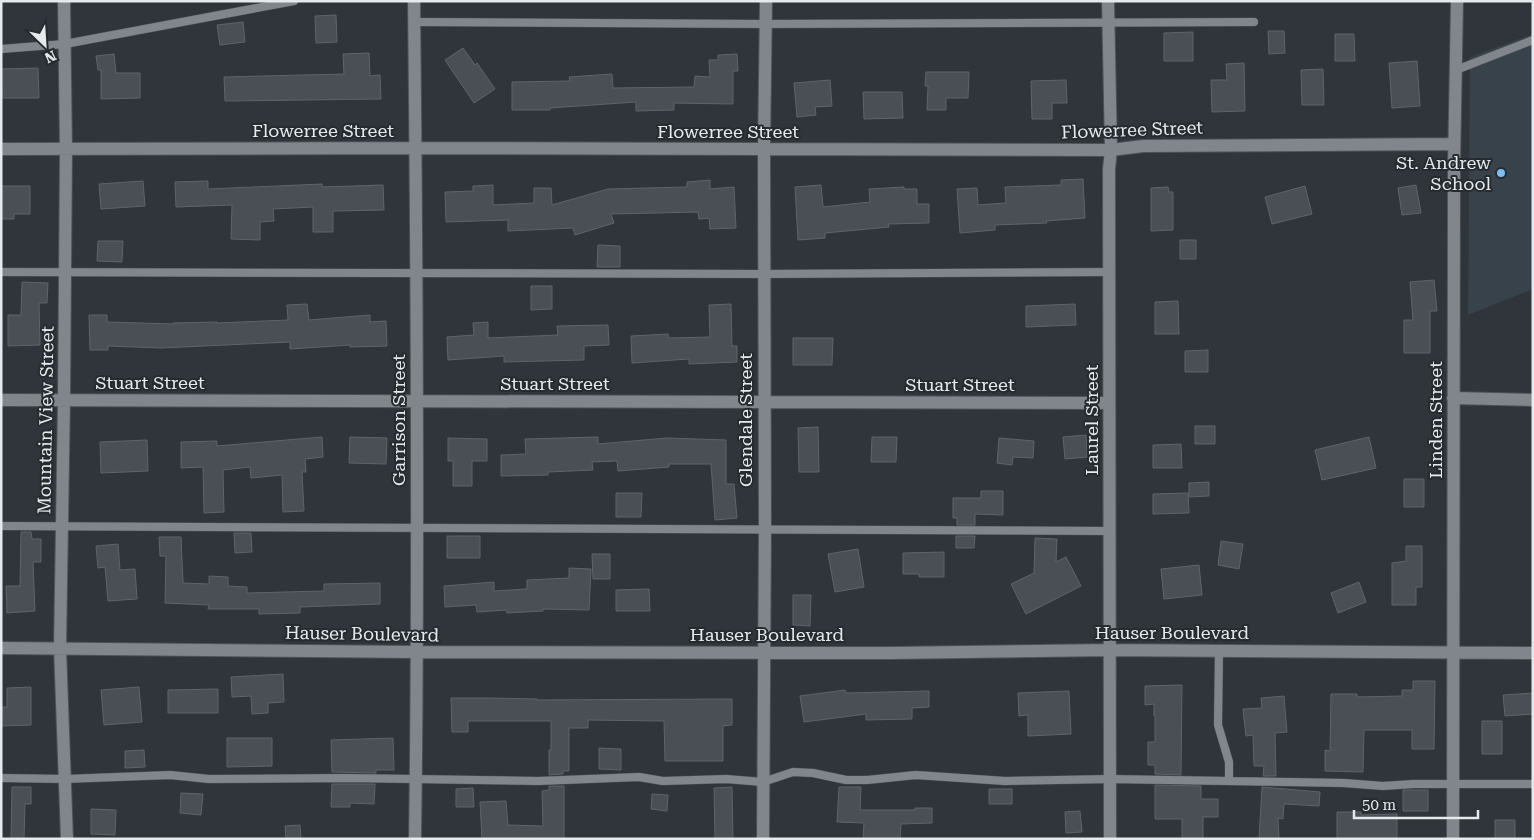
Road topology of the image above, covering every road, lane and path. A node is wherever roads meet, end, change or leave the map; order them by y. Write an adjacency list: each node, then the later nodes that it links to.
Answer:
1 (64, 1): 12 (street, Mountain View Street)
2 (294, 1): 12 (lane)
3 (414, 1): 7 (street, Garrison Street)
4 (766, 1): 10 (street, Glendale Street)
5 (1108, 1): 8 (street, Laurel Street)
6 (1457, 1): 14 (street, Linden Street)
7 (414, 22): 10 (lane); 16 (street, Garrison Street)
8 (1108, 22): 9 (lane); 10 (lane); 20 (street, Laurel Street)
9 (1254, 22)
10 (765, 24): 19 (street, Glendale Street)
11 (1533, 40): 14 (lane)
12 (65, 44): 13 (lane); 18 (street, Mountain View Street)
13 (1, 49)
14 (1456, 70): 15 (street, Linden Street)
15 (1454, 144): 20 (street, Flowerree Street); 26 (street, Linden Street)
16 (416, 148): 18 (street, Flowerree Street); 19 (street, Flowerree Street); 24 (street, Garrison Street)
17 (1, 149): 18 (street, Flowerree Street)
18 (66, 150): 22 (street, Mountain View Street)
19 (764, 150): 20 (street, Flowerree Street); 25 (street, Glendale Street)
20 (1111, 150): 23 (street, Laurel Street)
21 (1, 272): 22 (lane)
22 (65, 272): 24 (lane); 28 (street, Mountain View Street)
23 (1109, 272): 25 (lane); 32 (street, Laurel Street)
24 (415, 274): 25 (lane); 30 (street, Garrison Street)
25 (764, 274): 31 (street, Glendale Street)
26 (1453, 398): 29 (street); 43 (street, Linden Street)
27 (1, 400): 28 (street, Stuart Street)
28 (64, 400): 30 (street, Stuart Street); 34 (street, Mountain View Street)
29 (1533, 400)
30 (417, 402): 31 (street, Stuart Street); 35 (street, Garrison Street)
31 (763, 402): 32 (street, Stuart Street); 36 (street, Glendale Street)
32 (1109, 403): 37 (street, Laurel Street)
33 (1, 526): 34 (lane)
34 (62, 526): 35 (lane); 39 (street, Mountain View Street)
35 (417, 528): 36 (lane); 42 (street, Garrison Street)
36 (765, 529): 37 (lane); 44 (street, Glendale Street)
37 (1110, 531): 40 (street, Laurel Street)
38 (1, 648): 39 (street, Hauser Boulevard)
39 (60, 648): 42 (street, Hauser Boulevard); 47 (street, Mountain View Street)
40 (1110, 650): 41 (street, Hauser Boulevard); 44 (street, Hauser Boulevard); 48 (street, Laurel Street)
41 (1219, 650): 43 (street, Hauser Boulevard); 50 (lane)
42 (417, 652): 44 (street, Hauser Boulevard); 49 (street, Garrison Street)
43 (1453, 652): 45 (street, Hauser Boulevard); 53 (street, Linden Street)
44 (763, 653): 51 (street, Glendale Street)
45 (1533, 653)
46 (1, 778): 47 (lane)
47 (65, 779): 49 (lane); 54 (street, Mountain View Street)
48 (1110, 779): 50 (lane); 51 (lane); 57 (street, Laurel Street)
49 (416, 780): 51 (lane); 55 (street, Garrison Street)
50 (1229, 781): 53 (lane)
51 (763, 782): 56 (street, Glendale Street)
52 (1533, 784): 53 (lane)
53 (1453, 785): 58 (street, Linden Street)
54 (67, 839)
55 (415, 839)
56 (763, 839)
57 (1110, 839)
58 (1452, 839)

